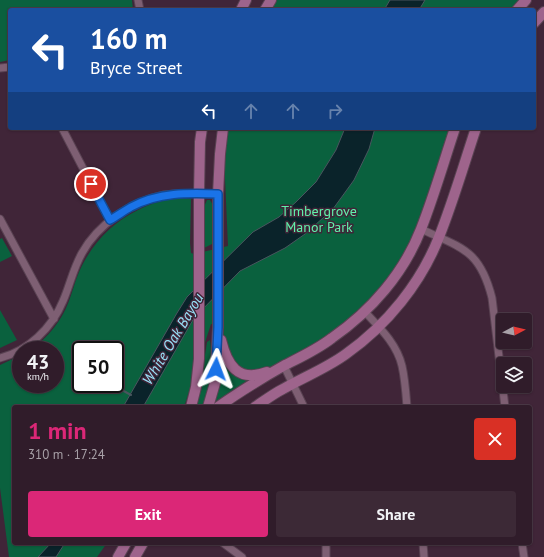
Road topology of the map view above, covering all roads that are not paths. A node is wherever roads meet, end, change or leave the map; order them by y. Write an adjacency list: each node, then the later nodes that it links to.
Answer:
1 (63, 130): 9 (street)
2 (202, 130): 6 (street)
3 (223, 130): 7 (street)
4 (454, 130): 10 (street)
5 (475, 130): 11 (street)
6 (198, 194): 7 (street); 9 (street); 19 (street)
7 (218, 194): 15 (street)
8 (0, 219): 13 (street)
9 (110, 220): 13 (street)
10 (421, 229): 11 (street); 12 (street)
11 (439, 238): 14 (street); 25 (street)
12 (365, 312): 14 (street); 17 (street)
13 (54, 319): 16 (street)
14 (379, 326): 18 (street); 24 (street)
15 (218, 327): 17 (street); 20 (street)
16 (0, 358)
17 (284, 366): 18 (street); 21 (street)
18 (293, 384): 22 (street); 23 (street)
19 (192, 405)
20 (209, 405)
21 (221, 405)
22 (258, 405)
23 (303, 405)
24 (407, 405)
25 (505, 405)
26 (125, 545): 32 (street)
27 (142, 545): 33 (street)
28 (226, 545): 34 (street)
29 (326, 545): 35 (street)
30 (423, 545): 36 (street)
31 (522, 545): 37 (street)
32 (118, 557)
33 (135, 557)
34 (242, 557)
35 (326, 557)
36 (424, 557)
37 (524, 557)

